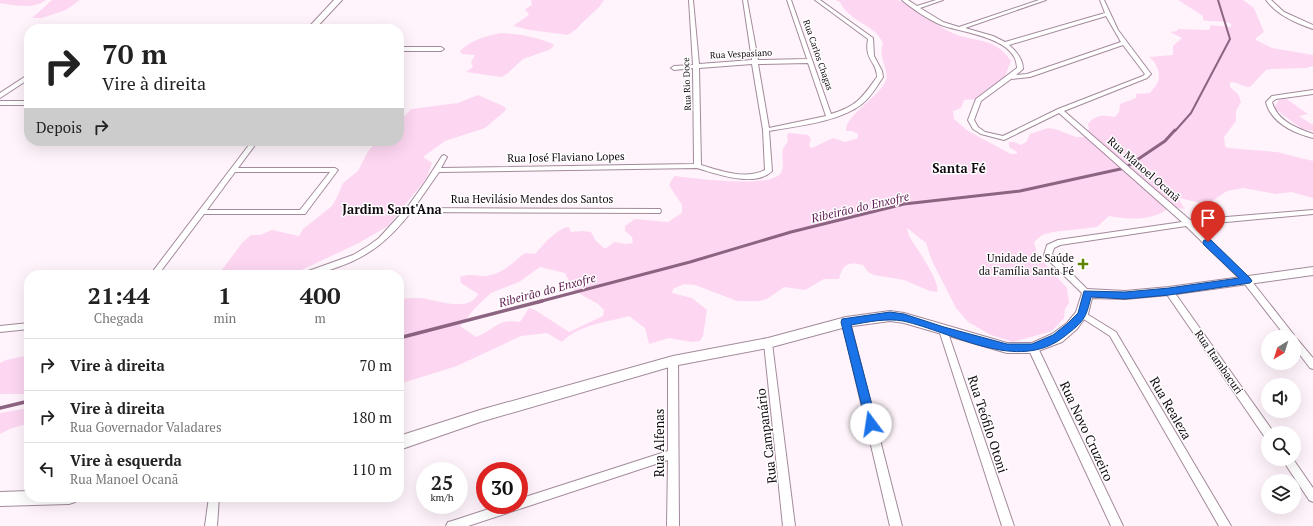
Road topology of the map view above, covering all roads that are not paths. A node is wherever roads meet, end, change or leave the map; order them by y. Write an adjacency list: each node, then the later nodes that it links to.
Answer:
1 (338, 0): 14 (street)
2 (691, 0): 24 (street, Rua Rio Doce)
3 (745, 0): 23 (street)
4 (816, 0): 33 (street)
5 (904, 0): 11 (street)
6 (941, 0): 11 (street)
7 (1044, 0): 17 (street)
8 (1102, 0): 12 (street)
9 (1268, 0): 15 (street)
10 (792, 1): 22 (street, Rua Carlos Chagas)
11 (917, 7): 17 (street)
12 (1106, 14): 18 (street); 19 (street)
13 (1313, 23): 15 (street)
14 (316, 24)
15 (1306, 24): 16 (street)
16 (1313, 27)
17 (959, 28): 19 (street)
18 (1124, 43): 26 (street); 34 (street)
19 (1006, 44): 26 (street)
20 (404, 49): 21 (street)
21 (441, 49)
22 (810, 61): 23 (street, Rua Vespasiano); 32 (street, Rua Carlos Chagas)
23 (754, 62): 24 (street, Rua Vespasiano); 36 (street)
24 (696, 66): 25 (street, Rua Vespasiano); 40 (street, Rua Rio Doce)
25 (674, 68)
26 (1010, 77): 34 (street)
27 (24, 79): 29 (street)
28 (1313, 92): 37 (street)
29 (0, 96)
30 (0, 103): 31 (street)
31 (24, 103)
32 (826, 106): 33 (street); 35 (street, Rua Carlos Chagas)
33 (846, 110): 35 (street)
34 (1060, 110): 47 (street, Rua Manoel Ocanã)
35 (829, 116): 36 (street)
36 (766, 130): 40 (street, Rua José Flaviano Lopes)
37 (1313, 136)
38 (251, 146): 41 (street)
39 (444, 157): 42 (street)
40 (697, 166): 42 (street, Rua José Flaviano Lopes)
41 (234, 170): 45 (street); 45 (street)
42 (436, 170): 43 (street)
43 (407, 210): 44 (street, Rua Hevilásio Mendes dos Santos); 49 (street)
44 (657, 211)
45 (202, 212): 48 (street)
46 (1313, 212): 47 (street)
47 (1188, 223): 51 (street, Rua Manoel Ocanã); 53 (street)
48 (158, 270)
49 (319, 270)
50 (1313, 271): 51 (street)
51 (1247, 281): 52 (street); 59 (street, Rua Manoel Ocanã)
52 (1169, 291): 53 (street); 65 (street, Rua Itambacuri)
53 (1087, 293): 54 (street)
54 (1082, 314): 61 (street); 82 (street, Rua Realeza)
55 (846, 322): 58 (street); 60 (street); 79 (street)
56 (24, 327): 57 (street)
57 (0, 329)
58 (943, 330): 61 (street); 80 (street, Rua Teófilo Otoni)
59 (1286, 330)
60 (768, 342): 63 (street); 78 (street, Rua Campanário)
61 (1033, 348): 81 (street, Rua Novo Cruzeiro)
62 (1301, 350): 64 (street)
63 (673, 361): 66 (street); 67 (street, Rua Alfenas)
64 (1313, 365)
65 (1263, 426)
66 (404, 441)
67 (673, 454): 73 (street); 77 (street, Rua Alfenas)
68 (1292, 466): 69 (street)
69 (1313, 497)
70 (24, 498): 71 (street)
71 (0, 499)
72 (213, 502): 75 (street)
73 (528, 502)
74 (490, 514): 76 (street)
75 (211, 526)
76 (452, 526)
77 (673, 526)
78 (789, 526)
79 (896, 526)
80 (1008, 526)
81 (1117, 526)
82 (1225, 526)

